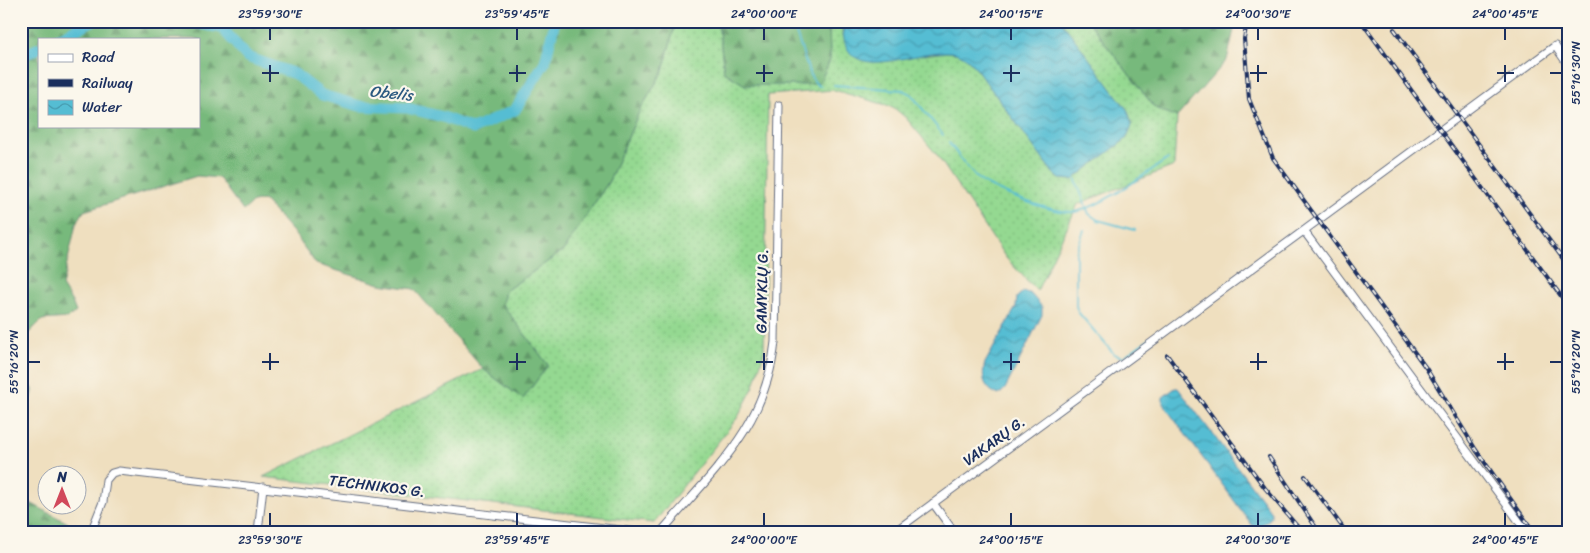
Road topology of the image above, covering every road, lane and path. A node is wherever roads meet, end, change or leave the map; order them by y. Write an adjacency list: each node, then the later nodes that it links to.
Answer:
1 (1569, 66): 3 (street, VAKARŲ G.)
2 (779, 105): 9 (street, GAMYKLŲ G.)
3 (1304, 231): 5 (street, VAKARŲ G.); 12 (street)
4 (263, 486): 6 (street, TECHNIKOS G.); 7 (street); 8 (street, TECHNIKOS G.)
5 (933, 503): 10 (street, VAKARŲ G.); 11 (street)
6 (91, 532)
7 (258, 532)
8 (638, 532)
9 (662, 532)
10 (894, 532)
11 (954, 532)
12 (1527, 532)

